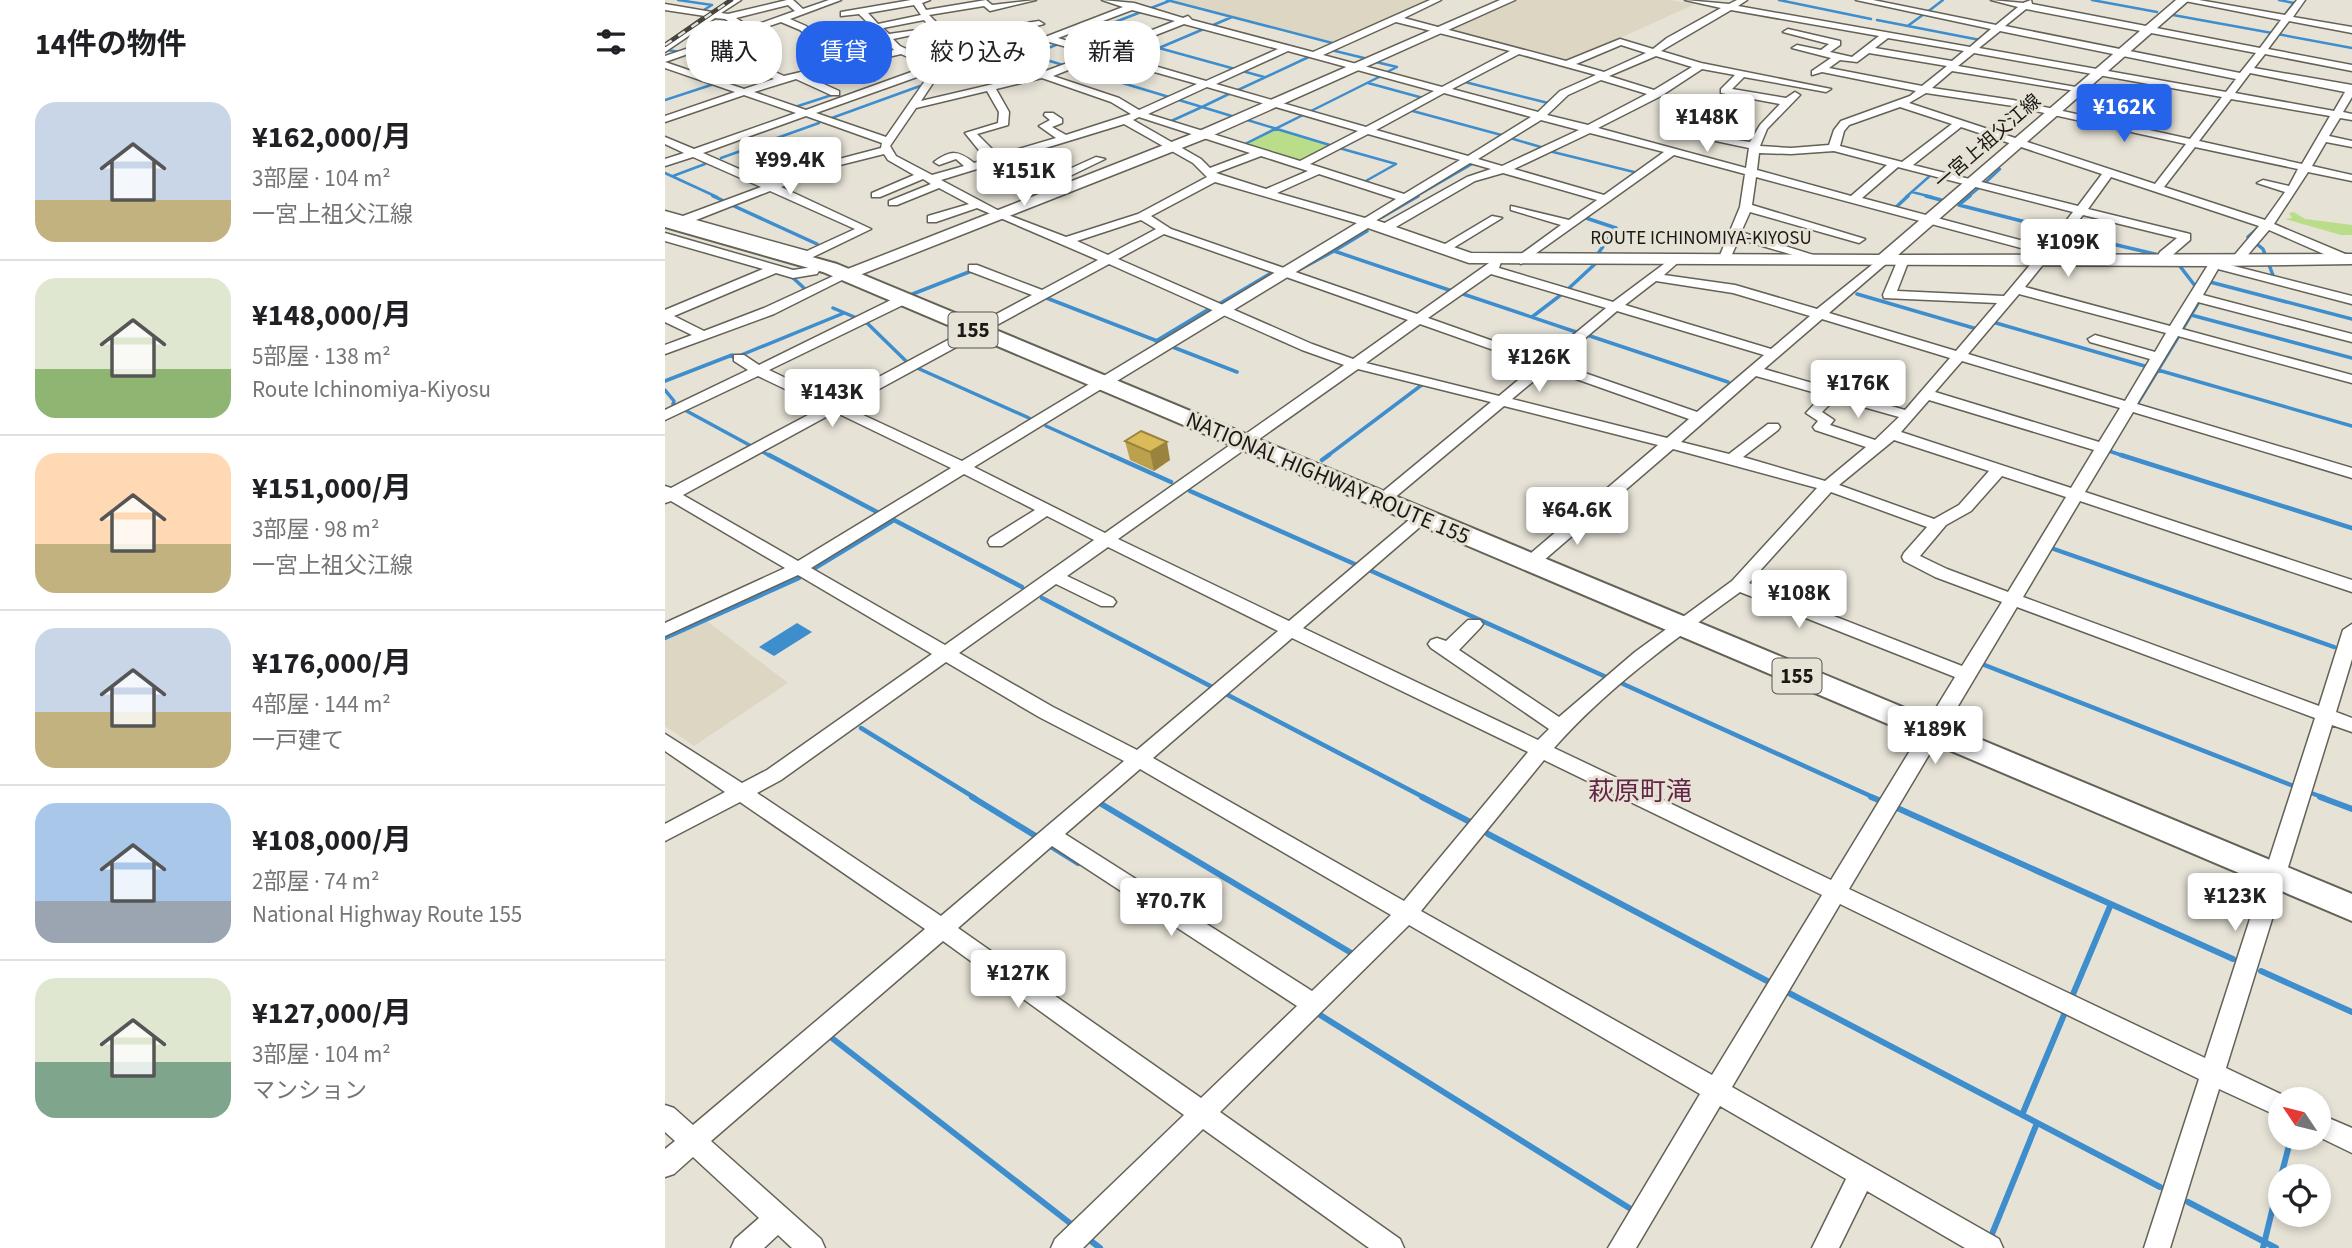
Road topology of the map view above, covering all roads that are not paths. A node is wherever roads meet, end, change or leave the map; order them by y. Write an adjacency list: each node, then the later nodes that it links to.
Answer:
1 (723, 0): 26 (street)
2 (737, 0): 32 (street)
3 (837, 0): 25 (street)
4 (849, 0): 27 (street)
5 (1032, 0): 24 (street)
6 (1106, 0): 22 (street)
7 (1151, 0): 22 (street)
8 (1437, 0): 36 (street)
9 (1509, 0): 53 (main road)
10 (1689, 0): 23 (street)
11 (1744, 0): 23 (street)
12 (1860, 0): 20 (street)
13 (1902, 0): 20 (street)
14 (1995, 0): 19 (street)
15 (2183, 0): 31 (street); 55 (main road, 一宮上祖父江線)
16 (2301, 0): 31 (street)
17 (920, 1): 27 (street); 33 (street)
18 (974, 3): 30 (street); 33 (street)
19 (2028, 3): 52 (street); 55 (street)
20 (1893, 6): 29 (street); 52 (street)
21 (665, 7): 26 (street)
22 (1134, 7): 38 (street); 46 (street)
23 (1730, 8): 47 (street); 75 (street)
24 (1020, 10): 30 (street); 45 (street)
25 (801, 12): 34 (street); 35 (street)
26 (701, 13): 32 (street); 61 (street)
27 (861, 13): 41 (street); 42 (street)
28 (1203, 13): 38 (street)
29 (1884, 13)
30 (994, 14): 44 (street)
31 (2291, 14): 48 (street); 56 (street); 72 (street)
32 (713, 15): 34 (street); 68 (street)
33 (924, 15): 43 (street); 49 (street)
34 (728, 17): 39 (street)
35 (782, 19): 40 (street); 51 (street)
36 (1395, 19): 53 (street); 78 (street)
37 (1875, 19): 57 (street)
38 (1185, 20): 50 (street); 54 (street)
39 (734, 21)
40 (778, 21)
41 (852, 21)
42 (871, 21)
43 (930, 21)
44 (1003, 21)
45 (1035, 21)
46 (1096, 21)
47 (1804, 21): 57 (street); 76 (street)
48 (2352, 21)
49 (892, 22)
50 (1198, 23): 60 (street); 66 (street)
51 (796, 25)
52 (1999, 28): 71 (street); 77 (street)
53 (1442, 29): 74 (street); 85 (main road)
54 (1160, 30)
55 (2150, 30): 72 (street); 77 (main road, 一宮上祖父江線)
56 (2352, 30)
57 (1857, 31): 59 (street)
58 (1064, 33): 63 (street)
59 (1885, 36): 70 (street); 71 (street)
60 (1160, 38)
61 (665, 39)
62 (906, 39): 65 (street)
63 (1051, 39): 64 (street)
64 (1064, 42)
65 (894, 43): 69 (street)
66 (1288, 48): 78 (street); 98 (street)
67 (1797, 48): 76 (street)
68 (665, 49)
69 (906, 51)
70 (1869, 51): 79 (street); 84 (street)
71 (1970, 51): 84 (street); 91 (street)
72 (2262, 51): 86 (street); 92 (street)
73 (686, 52): 80 (street)
74 (1515, 52): 82 (street); 109 (street)
75 (1654, 52): 82 (street); 83 (street); 94 (street)
76 (1823, 53): 79 (street)
77 (2124, 53): 91 (main road, 一宮上祖父江線); 92 (street)
78 (1315, 55): 85 (street)
79 (1838, 57): 88 (street)
80 (665, 59)
81 (665, 65): 111 (street)
82 (1565, 65): 94 (street)
83 (1700, 66): 90 (street); 114 (street)
84 (1952, 66): 106 (street); 107 (street)
85 (1357, 67): 109 (street); 119 (main road)
86 (2352, 68)
87 (1160, 69): 98 (street)
88 (1820, 69): 102 (street); 106 (street)
89 (892, 73): 96 (street)
90 (1743, 73): 102 (street); 118 (street)
91 (2099, 74): 107 (main road, 一宮上祖父江線); 115 (street)
92 (2246, 74): 108 (street); 115 (street)
93 (796, 76): 97 (street)
94 (1603, 76): 114 (street); 134 (street)
95 (1050, 77): 103 (street)
96 (905, 78): 113 (street)
97 (783, 79): 111 (street)
98 (1209, 83): 119 (street); 130 (street)
99 (815, 84): 112 (street)
100 (926, 84): 122 (street)
101 (1007, 84): 104 (street)
102 (1801, 84): 105 (street); 118 (street)
103 (1073, 87): 110 (street); 117 (street)
104 (990, 88): 122 (street); 144 (street)
105 (1826, 89)
106 (1927, 89): 120 (street); 127 (street)
107 (2082, 89): 127 (main road, 一宮上祖父江線)
108 (2352, 89): 132 (street)
109 (1445, 90): 134 (street); 145 (street)
110 (1055, 91)
111 (744, 92): 124 (street); 136 (street)
112 (835, 93): 113 (street); 124 (street)
113 (861, 94): 128 (street)
114 (1657, 94): 143 (street)
115 (2230, 97): 125 (street); 154 (street)
116 (2307, 98): 125 (street)
117 (1115, 100): 123 (street); 130 (street)
118 (1789, 102): 126 (street)
119 (1275, 103): 145 (street); 147 (main road)
120 (1899, 103): 139 (street); 160 (street)
121 (1739, 104): 126 (street)
122 (911, 106): 157 (street)
123 (1089, 107)
124 (791, 108): 128 (street)
125 (2302, 109): 132 (street)
126 (1780, 111): 159 (street)
127 (2055, 112): 153 (main road, 一宮上祖父江線); 154 (street)
128 (807, 113): 157 (street); 162 (street)
129 (1969, 113): 139 (street)
130 (1139, 114): 137 (street); 141 (street)
131 (1049, 115): 149 (street)
132 (2336, 115): 135 (street); 150 (street)
133 (1099, 116): 140 (street)
134 (1541, 116): 143 (street); 167 (street)
135 (2352, 117)
136 (665, 118)
137 (1125, 120): 140 (street); 146 (street)
138 (973, 122): 144 (street)
139 (1955, 123): 153 (street); 171 (street)
140 (1111, 124): 149 (street)
141 (1168, 124): 146 (street); 147 (street)
142 (1720, 125): 159 (street)
143 (1587, 128): 161 (street); 176 (street)
144 (982, 130): 152 (street)
145 (1369, 130): 167 (street); 174 (street)
146 (1150, 132): 158 (street)
147 (1202, 135): 158 (main road); 164 (street)
148 (995, 136): 152 (street)
149 (1064, 138): 163 (street)
150 (2323, 138): 155 (street); 175 (street)
151 (665, 140): 162 (street)
152 (978, 142): 166 (street)
153 (2019, 143): 178 (street); 183 (main road, 一宮上祖父江線)
154 (2193, 144): 175 (street); 187 (street)
155 (2352, 144)
156 (1005, 145): 163 (street)
157 (887, 146): 168 (street); 185 (street)
158 (1172, 147): 180 (street); 191 (main road)
159 (1754, 147): 160 (street); 179 (street)
160 (1834, 148): 171 (street)
161 (1673, 151): 179 (street); 193 (street)
162 (694, 153): 170 (street); 185 (street)
163 (1017, 153): 166 (street)
164 (1259, 153): 174 (street); 180 (street)
165 (1074, 157): 186 (street)
166 (993, 160): 173 (street); 186 (street)
167 (1471, 160): 176 (street); 192 (street)
168 (897, 161): 172 (street); 182 (street)
169 (939, 162): 173 (street)
170 (665, 163)
171 (1901, 164): 183 (street); 194 (street)
172 (860, 166)
173 (972, 166): 182 (street)
174 (1300, 166): 177 (street)
175 (2305, 168): 181 (street); 188 (street)
176 (1504, 169): 193 (street); 210 (street)
177 (1317, 171): 189 (street); 192 (street)
178 (2110, 171): 187 (street); 199 (street)
179 (1752, 172): 194 (street); 197 (street)
180 (1212, 175): 189 (street); 202 (street)
181 (2352, 178)
182 (932, 180): 190 (street); 195 (street); 196 (street)
183 (1973, 183): 199 (street); 205 (main road, 一宮上祖父江線)
184 (2263, 183): 188 (street)
185 (772, 187): 209 (street); 229 (street)
186 (1037, 188): 191 (street)
187 (2158, 188): 208 (street)
188 (2292, 190): 208 (street)
189 (1267, 193): 206 (street)
190 (876, 195)
191 (1049, 195): 201 (main road)
192 (1405, 198): 206 (street)
193 (1606, 199): 207 (street)
194 (1853, 200): 205 (street)
195 (893, 202)
196 (979, 204): 201 (street); 204 (street)
197 (1746, 207): 212 (street); 213 (street)
198 (1514, 208): 207 (street)
199 (2083, 210): 216 (street); 225 (street)
200 (665, 215): 209 (street)
201 (999, 215): 214 (street); 233 (main road)
202 (1142, 216): 211 (street); 214 (street)
203 (1496, 218): 215 (street)
204 (932, 219)
205 (1930, 219): 216 (street); 223 (main road, 一宮上祖父江線)
206 (1367, 222): 210 (main road, ROUTE ICHINOMIYA-KIYOSU); 232 (main road)
207 (1569, 224): 220 (street)
208 (2267, 225): 218 (street); 226 (street)
209 (674, 228): 229 (highway, NATIONAL HIGHWAY ROUTE 155 / 155); 231 (street)
210 (1385, 228): 215 (main road, ROUTE ICHINOMIYA-KIYOSU)
211 (1163, 230): 219 (street); 232 (street)
212 (1734, 234): 221 (street); 222 (street)
213 (1859, 239)
214 (1066, 241): 219 (street)
215 (1441, 250): 228 (main road, ROUTE ICHINOMIYA-KIYOSU)
216 (2045, 256): 224 (main road, ROUTE ICHINOMIYA-KIYOSU); 225 (main road, ROUTE ICHINOMIYA-KIYOSU); 235 (street)
217 (1677, 259): 220 (main road, ROUTE ICHINOMIYA-KIYOSU); 221 (main road, ROUTE ICHINOMIYA-KIYOSU); 234 (street)
218 (2349, 259): 226 (main road, ROUTE ICHINOMIYA-KIYOSU)
219 (1107, 260): 236 (street); 241 (street)
220 (1521, 260): 228 (main road, ROUTE ICHINOMIYA-KIYOSU)
221 (1724, 260): 222 (main road, ROUTE ICHINOMIYA-KIYOSU)
222 (1820, 260): 223 (main road, ROUTE ICHINOMIYA-KIYOSU)
223 (1883, 260): 224 (main road, ROUTE ICHINOMIYA-KIYOSU); 242 (street)
224 (1903, 260): 235 (street)
225 (2161, 261): 227 (main road, ROUTE ICHINOMIYA-KIYOSU)
226 (2236, 261): 227 (main road, ROUTE ICHINOMIYA-KIYOSU)
227 (2212, 263): 237 (street); 239 (street)
228 (1492, 264): 240 (street); 244 (street)
229 (809, 265): 231 (street); 233 (highway, NATIONAL HIGHWAY ROUTE 155 / 155)
230 (973, 268): 236 (street)
231 (774, 269): 243 (street)
232 (1283, 273): 241 (main road); 244 (street)
233 (846, 275): 238 (highway, NATIONAL HIGHWAY ROUTE 155 / 155); 247 (street)
234 (1654, 277): 240 (street); 242 (street)
235 (2012, 294): 246 (street); 252 (street)
236 (1043, 295): 245 (street)
237 (2196, 297): 246 (street); 248 (street)
238 (902, 300): 245 (highway, NATIONAL HIGHWAY ROUTE 155 / 155); 257 (street)
239 (2352, 300)
240 (1614, 308): 251 (street); 256 (street)
241 (1222, 310): 255 (street); 260 (main road)
242 (1820, 313): 251 (street); 252 (street)
243 (665, 316): 247 (street)
244 (1417, 320): 255 (street); 256 (street)
245 (976, 331): 260 (highway, NATIONAL HIGHWAY ROUTE 155 / 155); 265 (street)
246 (2176, 331): 253 (street); 259 (street)
247 (704, 336): 250 (street)
248 (2352, 338)
249 (2095, 339): 253 (street)
250 (665, 350)
251 (1774, 354): 258 (street)
252 (1959, 356): 262 (street); 264 (street)
253 (2158, 357): 264 (street)
254 (739, 358): 257 (street)
255 (1355, 364): 263 (street); 271 (street)
256 (1545, 366): 263 (street); 268 (street)
257 (757, 370): 265 (street); 267 (street)
258 (1754, 370): 261 (street); 268 (street)
259 (2352, 379)
260 (1101, 383): 271 (highway, NATIONAL HIGHWAY ROUTE 155 / 155); 275 (street)
261 (1834, 393): 266 (street); 270 (street)
262 (1926, 394): 266 (street); 273 (street)
263 (1501, 402): 272 (street); 283 (street)
264 (2130, 406): 273 (street); 277 (street)
265 (834, 408): 275 (street); 282 (street)
266 (1907, 415): 270 (street)
267 (665, 416)
268 (1700, 418): 272 (street)
269 (1773, 427): 274 (street)
270 (1884, 440): 276 (street); 280 (street)
271 (1242, 443): 283 (highway, NATIONAL HIGHWAY ROUTE 155 / 155); 287 (street)
272 (1669, 444): 274 (street); 289 (street)
273 (2102, 448): 281 (street)
274 (1732, 459): 278 (street)
275 (963, 468): 284 (street); 290 (street)
276 (1999, 470): 281 (street); 286 (street)
277 (2352, 473)
278 (1783, 474): 279 (street); 280 (street)
279 (1770, 487)
280 (1827, 487): 286 (street); 292 (street)
281 (2075, 493): 293 (street); 294 (street)
282 (667, 495): 290 (street)
283 (1381, 501): 285 (highway, NATIONAL HIGHWAY ROUTE 155 / 155)
284 (1045, 511): 287 (street); 288 (street)
285 (1422, 517): 289 (highway, NATIONAL HIGHWAY ROUTE 155 / 155); 298 (street)
286 (1937, 525): 294 (street)
287 (1105, 540): 291 (street); 298 (street)
288 (996, 542)
289 (1530, 563): 297 (highway, NATIONAL HIGHWAY ROUTE 155 / 155)
290 (799, 568): 299 (street); 301 (street)
291 (1054, 576): 295 (street); 301 (street)
292 (1738, 584): 297 (street); 302 (street)
293 (2352, 586)
294 (2011, 598): 302 (street); 303 (street)
295 (1107, 603)
296 (1474, 624): 305 (street)
297 (1682, 627): 305 (street); 306 (highway, NATIONAL HIGHWAY ROUTE 155 / 155)
298 (1290, 629): 308 (street); 309 (street)
299 (665, 630)
300 (2352, 630): 303 (street)
301 (947, 653): 309 (street); 310 (street)
302 (1967, 675): 306 (street)
303 (2325, 715): 304 (street); 313 (street)
304 (2352, 725)
305 (1561, 728): 308 (street)
306 (1932, 732): 313 (highway, NATIONAL HIGHWAY ROUTE 155 / 155); 314 (street)
307 (665, 741): 310 (street)
308 (1540, 751): 314 (street); 316 (street)
309 (1140, 760): 312 (street); 316 (street)
310 (742, 793): 311 (street); 317 (street)
311 (665, 833)
312 (1052, 836): 317 (street); 318 (street)
313 (2275, 877): 315 (highway, NATIONAL HIGHWAY ROUTE 155 / 155); 319 (street)
314 (1835, 890): 319 (street); 320 (street)
315 (2352, 908)
316 (1406, 914): 318 (street); 320 (street)
317 (943, 929): 322 (street); 325 (street)
318 (1313, 1004): 322 (street)
319 (2214, 1074): 321 (street); 337 (street)
320 (1715, 1090): 328 (street); 334 (street)
321 (2268, 1100)
322 (1201, 1114): 332 (street); 333 (street)
323 (665, 1116): 325 (street)
324 (2331, 1131): 326 (street)
325 (694, 1140): 327 (street); 329 (street)
326 (2352, 1141)
327 (665, 1165)
328 (1862, 1175): 335 (street); 336 (street)
329 (777, 1219): 330 (street); 331 (street)
330 (744, 1248)
331 (811, 1248)
332 (1064, 1248)
333 (1391, 1248)
334 (1621, 1248)
335 (1825, 1248)
336 (1990, 1248)
337 (2157, 1248)

